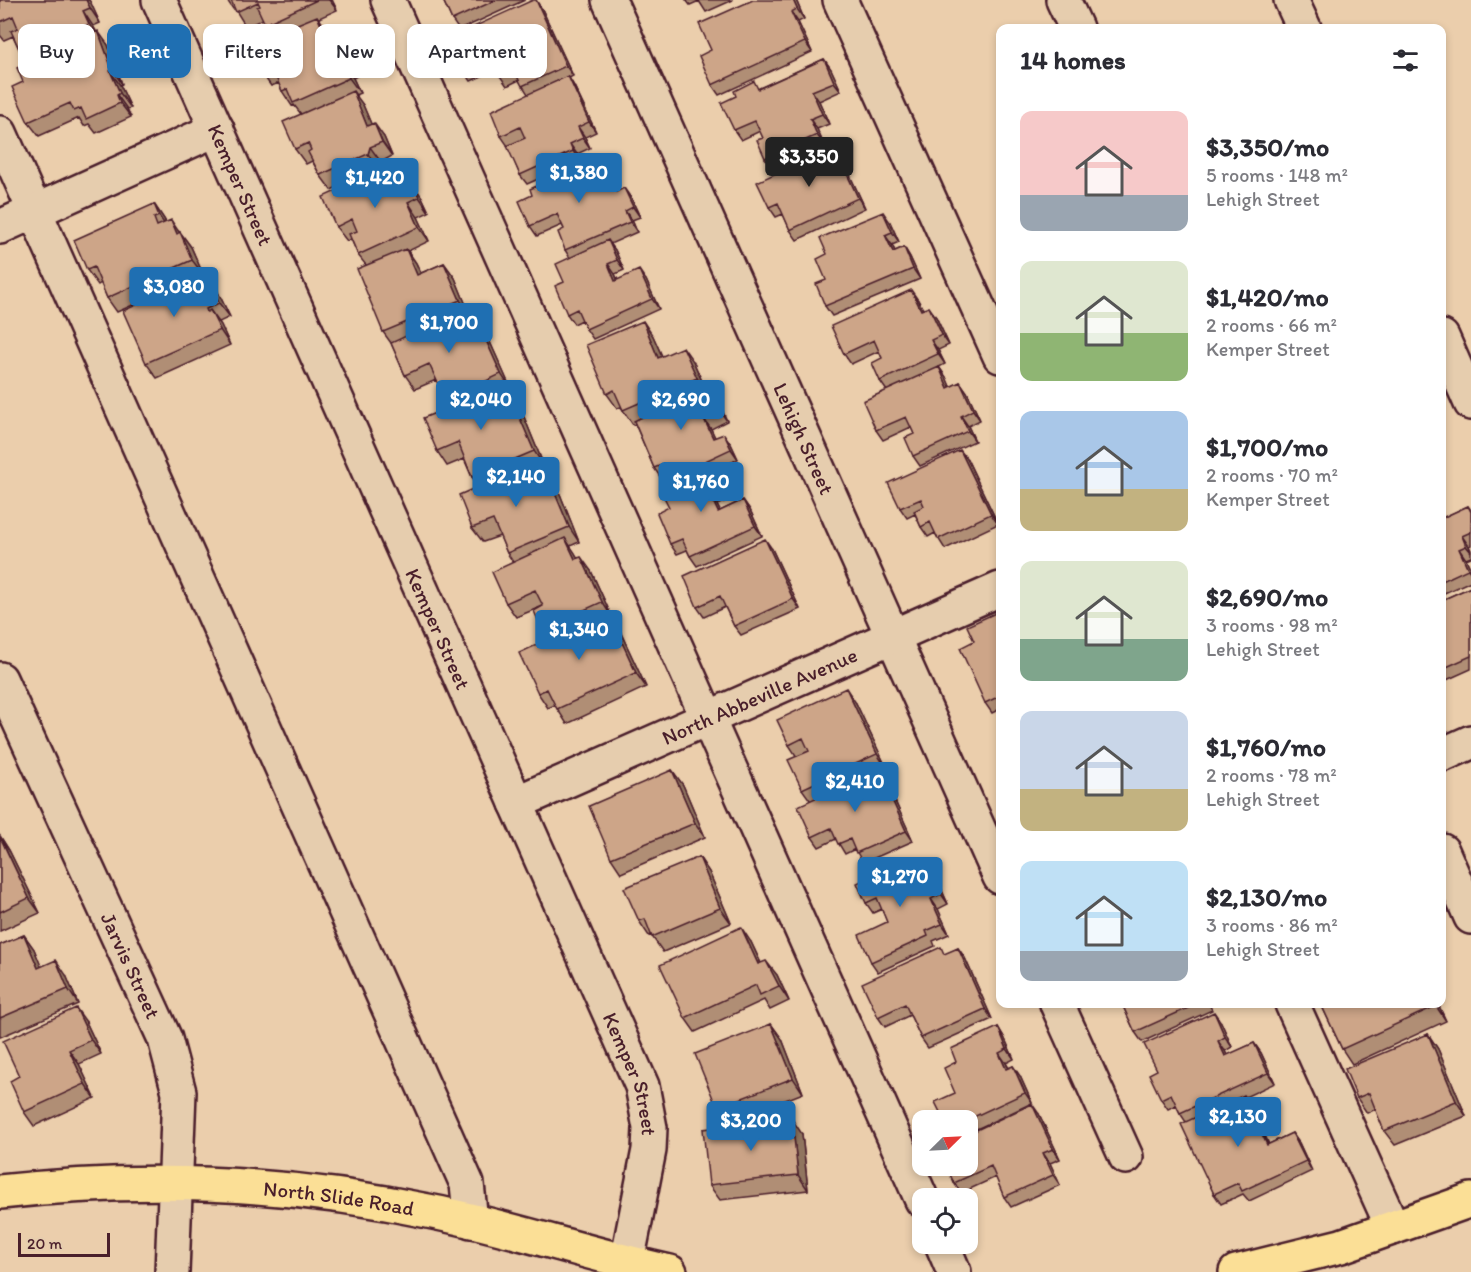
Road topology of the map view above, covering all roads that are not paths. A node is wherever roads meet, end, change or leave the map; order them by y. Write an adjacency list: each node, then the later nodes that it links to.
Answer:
1 (159, 0): 9 (street, Kemper Street)
2 (388, 0): 19 (street)
3 (609, 0): 17 (street, Lehigh Street)
4 (840, 0): 14 (street)
5 (1063, 0): 7 (street)
6 (1291, 0): 8 (street)
7 (1074, 24)
8 (1302, 24)
9 (217, 129): 11 (street); 22 (street, Kemper Street)
10 (0, 133): 11 (street)
11 (35, 211): 12 (street); 33 (street)
12 (0, 227)
13 (1446, 346): 15 (street)
14 (996, 347)
15 (1471, 403)
16 (996, 591): 17 (street, North Abbeville Avenue)
17 (892, 637): 19 (street, North Abbeville Avenue); 24 (street, Lehigh Street)
18 (0, 679): 29 (street, Jarvis Street)
19 (708, 718): 22 (street, North Abbeville Avenue); 30 (street)
20 (1471, 742): 21 (street)
21 (1446, 753)
22 (516, 803): 36 (street, Kemper Street)
23 (1446, 860): 25 (street)
24 (996, 868)
25 (1471, 917)
26 (1059, 1008): 28 (street)
27 (1294, 1008): 34 (street)
28 (1126, 1157)
29 (176, 1183): 31 (main road, North Slide Road); 33 (main road, North Slide Road); 37 (street, Jarvis Street)
30 (917, 1188)
31 (0, 1192)
32 (1471, 1200): 34 (main road)
33 (471, 1221): 36 (main road, North Slide Road)
34 (1393, 1228): 40 (main road)
35 (946, 1254): 39 (street)
36 (626, 1267): 38 (main road, North Slide Road)
37 (172, 1272)
38 (670, 1272)
39 (954, 1272)
40 (1236, 1272)

